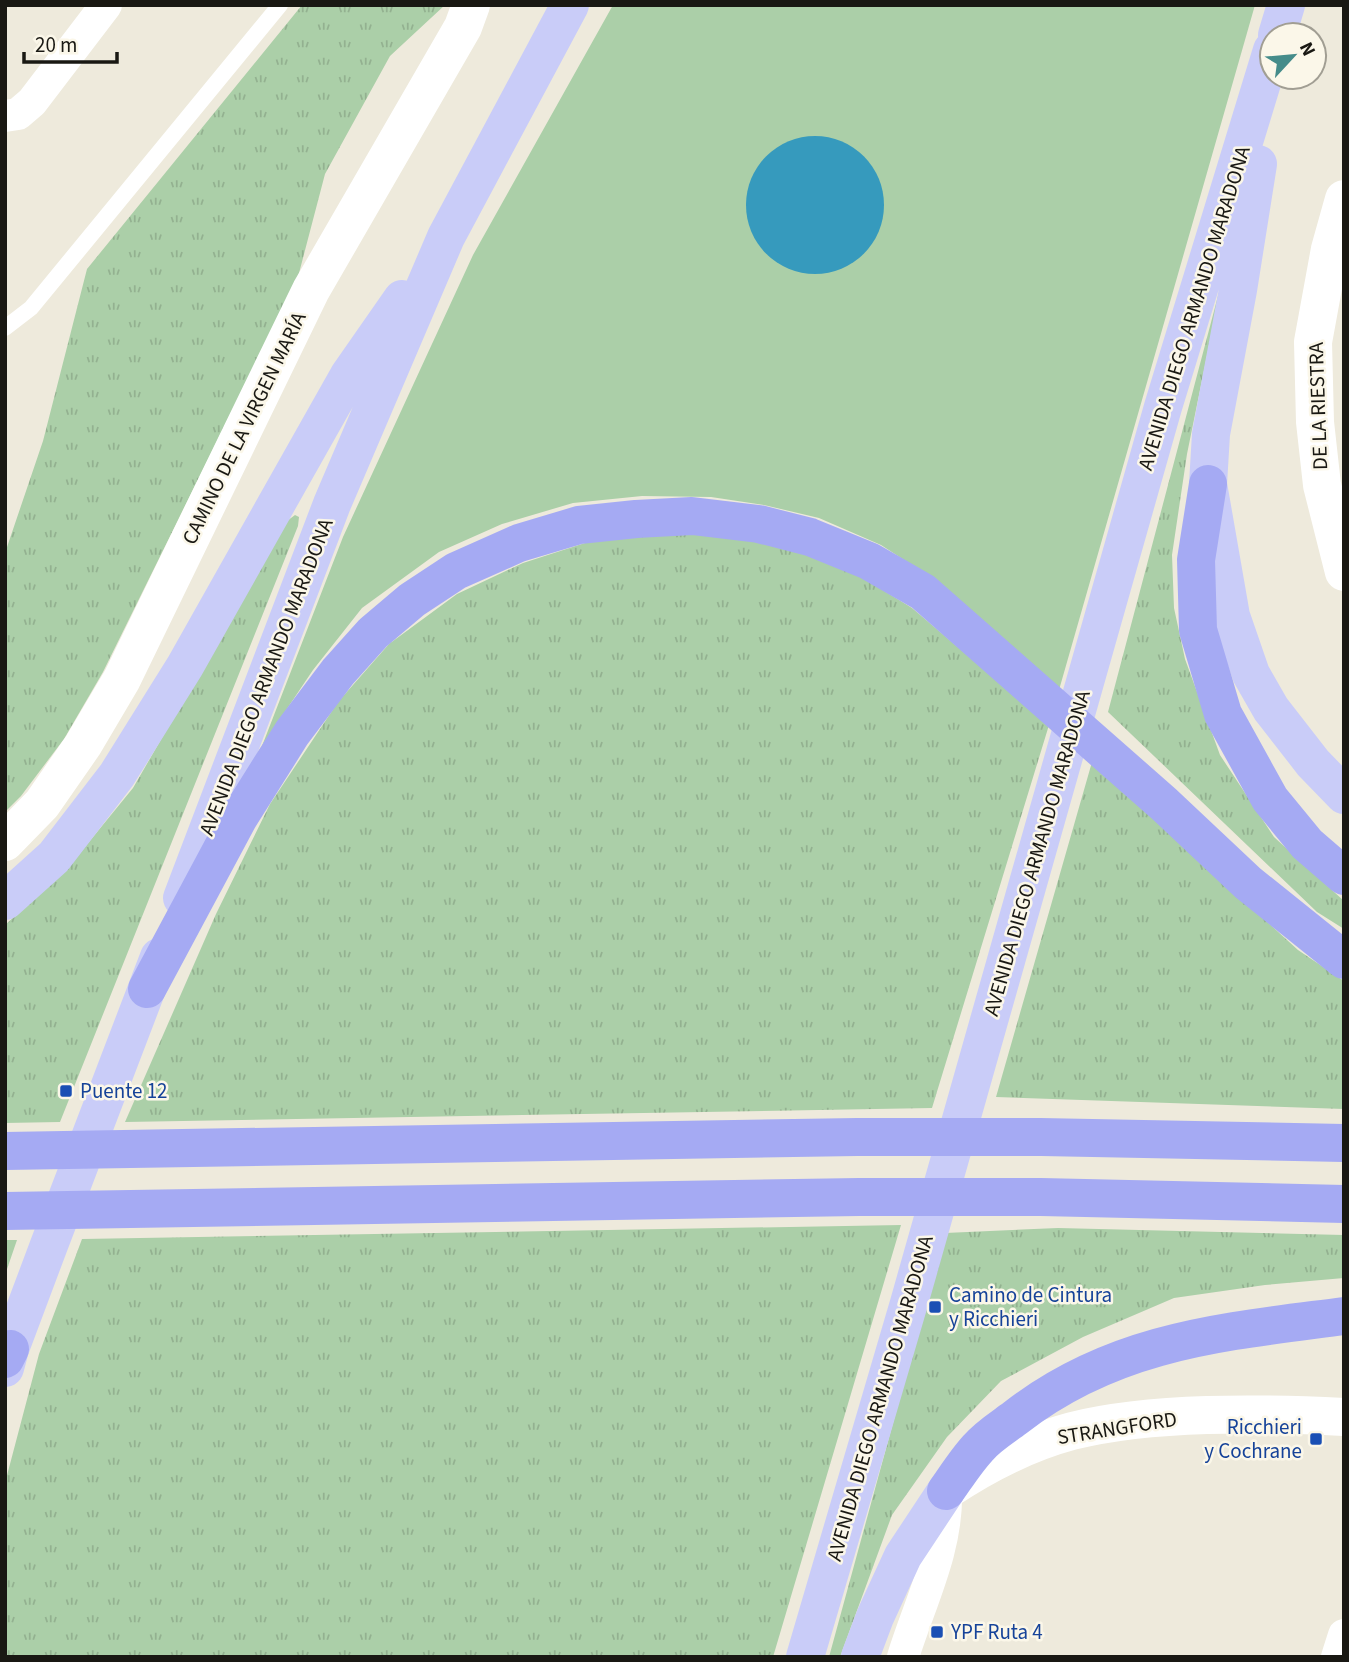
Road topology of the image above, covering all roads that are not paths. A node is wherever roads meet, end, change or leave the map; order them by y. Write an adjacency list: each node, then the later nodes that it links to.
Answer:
1 (280, 5): 10 (lane)
2 (471, 5): 14 (street, CAMINO DE LA VIRGEN MARÍA)
3 (570, 5): 9 (main road, AVENIDA DIEGO ARMANDO MARADONA)
4 (99, 10): 7 (street)
5 (1260, 91): 28 (main road, AVENIDA DIEGO ARMANDO MARADONA)
6 (1269, 91): 11 (main road)
7 (5, 116)
8 (1344, 199): 12 (street, DE LA RIESTRA)
9 (446, 237): 16 (main road); 18 (main road, AVENIDA DIEGO ARMANDO MARADONA)
10 (5, 328)
11 (1208, 484): 13 (main road); 15 (highway)
12 (1344, 572)
13 (1344, 795)
14 (5, 842)
15 (1344, 876)
16 (5, 901)
17 (1344, 960): 18 (highway)
18 (148, 989): 24 (main road, AVENIDA DIEGO ARMANDO MARADONA)
19 (1344, 1143): 20 (highway)
20 (5, 1151)
21 (1344, 1204): 22 (highway)
22 (5, 1211)
23 (1344, 1316): 26 (highway)
24 (7, 1359)
25 (1344, 1417): 26 (street, STRANGFORD)
26 (946, 1491): 29 (main road); 30 (street)
27 (1344, 1635): 31 (street)
28 (804, 1657)
29 (860, 1657)
30 (903, 1657)
31 (1337, 1657)

